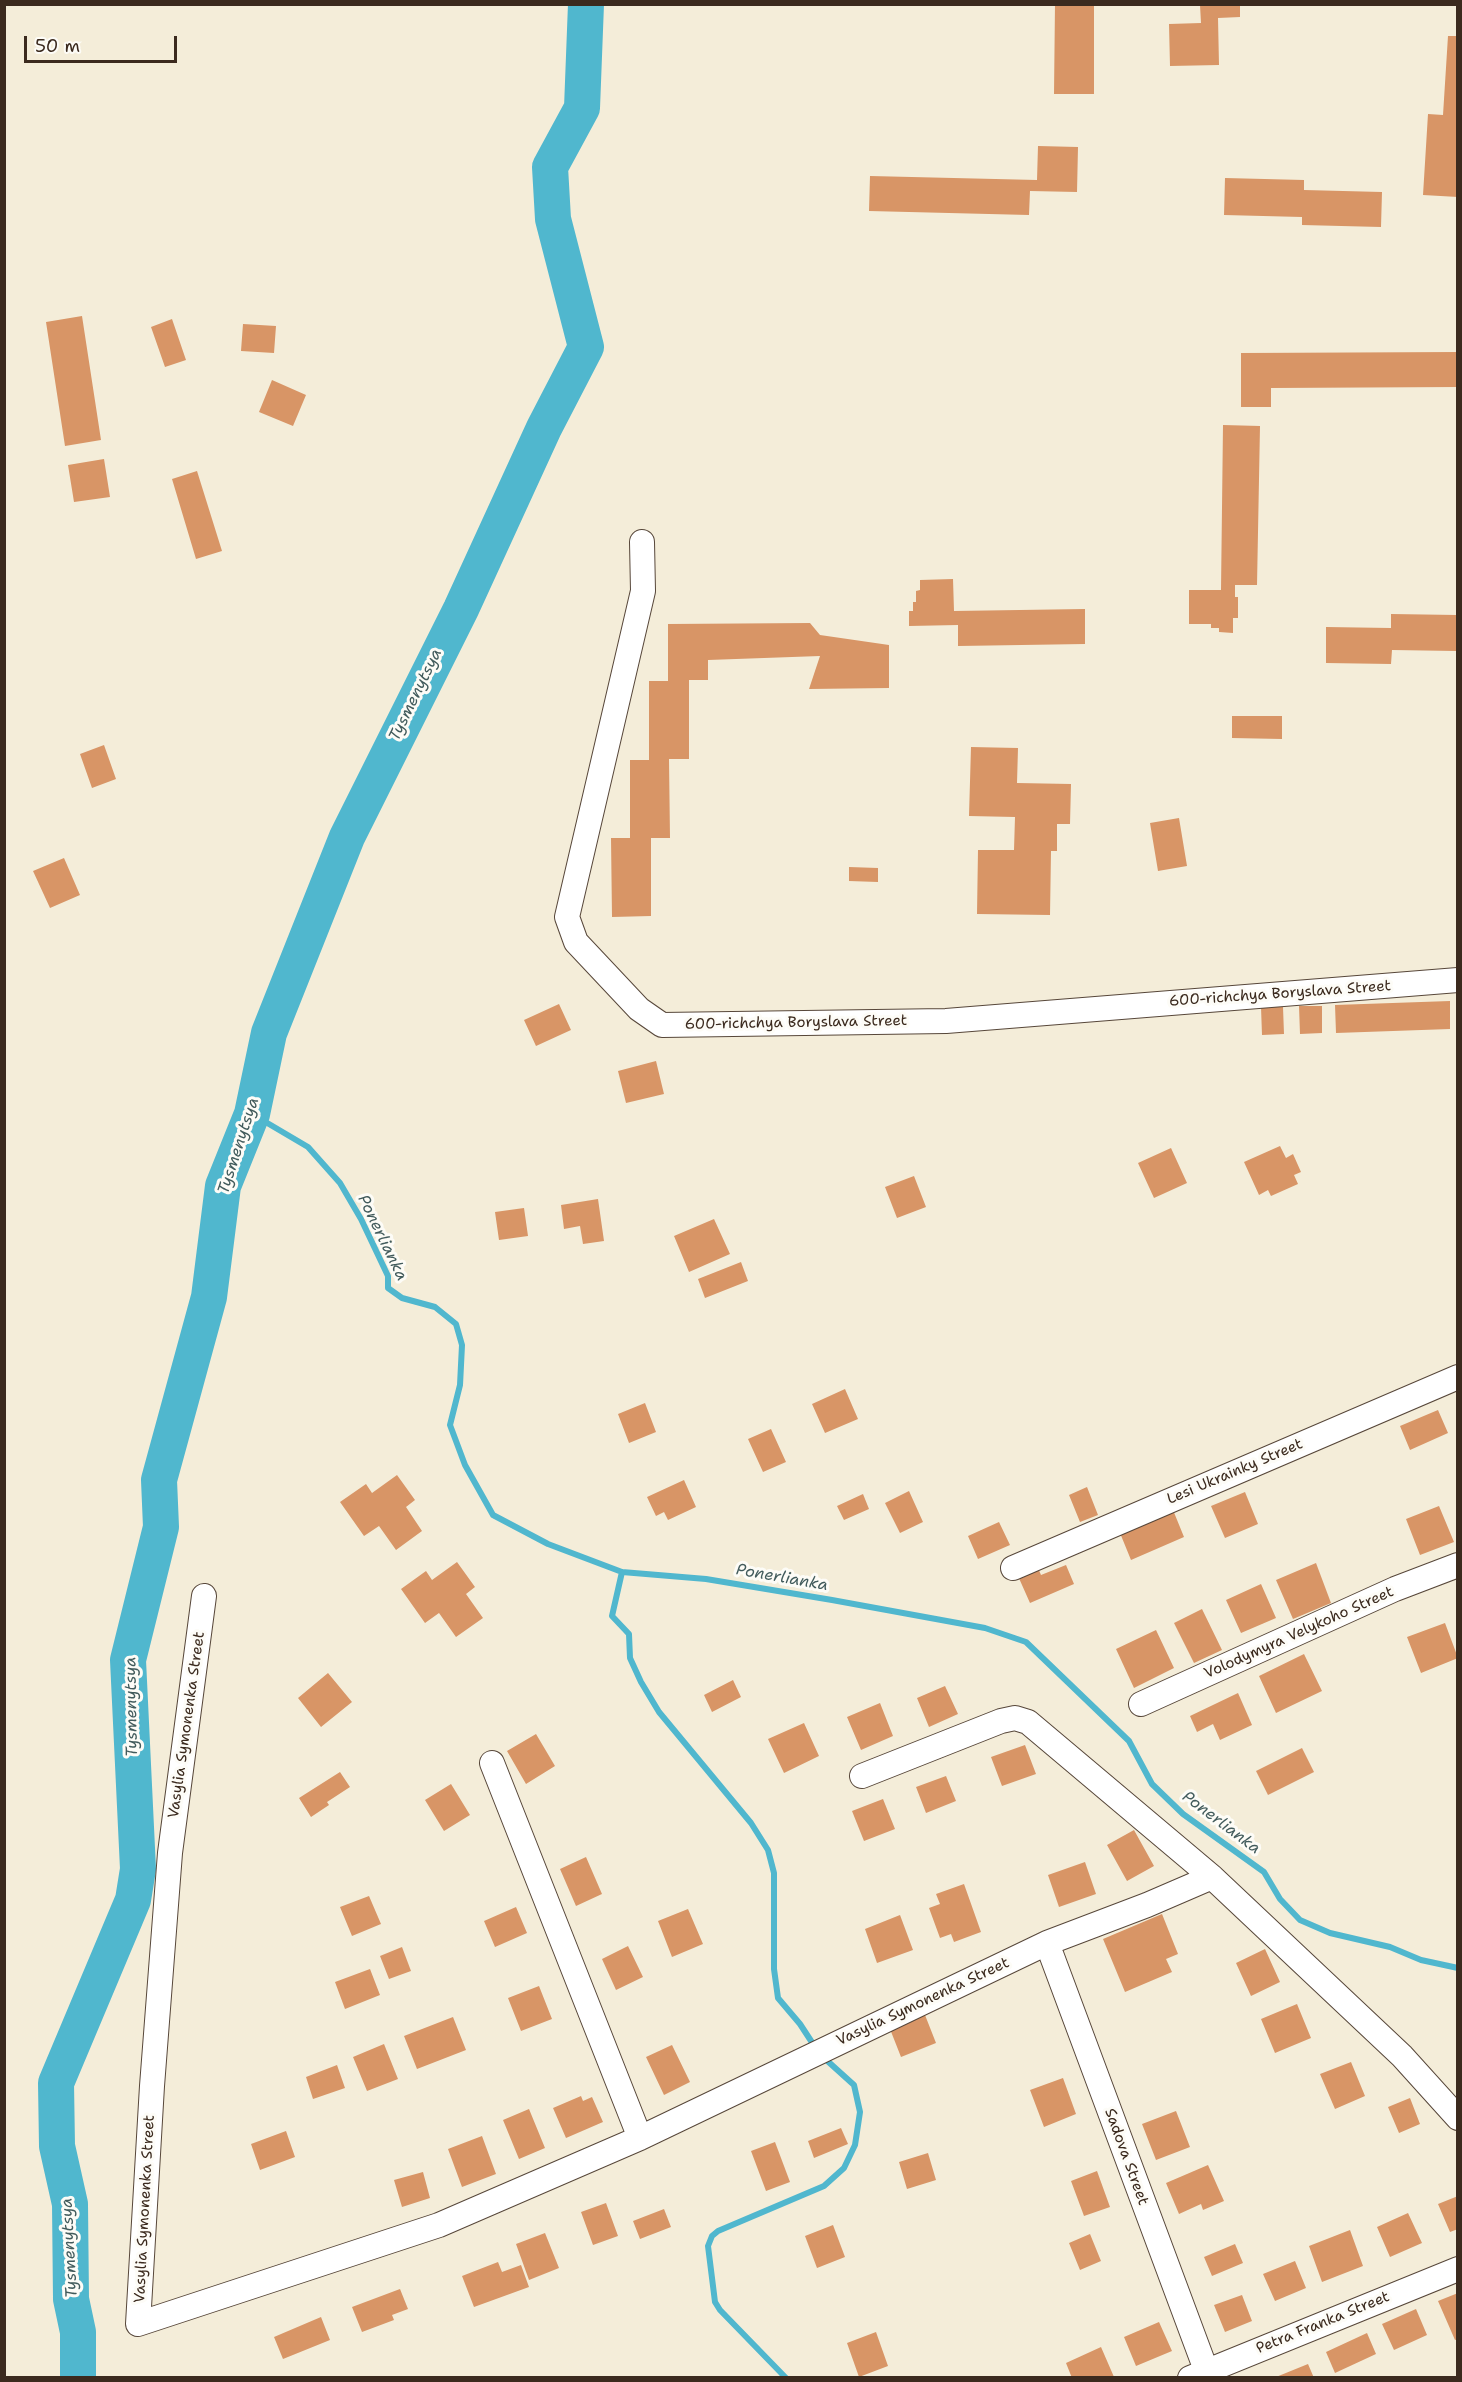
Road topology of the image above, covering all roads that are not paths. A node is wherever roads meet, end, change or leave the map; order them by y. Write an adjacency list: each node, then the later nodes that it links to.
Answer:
1 (642, 542): 2 (street, 600-richchya Boryslava Street)
2 (1458, 980)
3 (1458, 1377): 5 (street, Lesi Ukrainky Street)
4 (1458, 1564): 7 (street, Volodymyra Velykoho Street)
5 (1013, 1568)
6 (204, 1596): 13 (street, Vasylia Symonenka Street)
7 (1141, 1704)
8 (492, 1764): 13 (street)
9 (862, 1776): 10 (street)
10 (1212, 1877): 11 (street, Vasylia Symonenka Street); 12 (street)
11 (1047, 1943): 13 (street, Vasylia Symonenka Street); 15 (street, Sadova Street)
12 (1458, 2118)
13 (640, 2138)
14 (1458, 2270): 15 (street, Petra Franka Street)
15 (1198, 2374)

